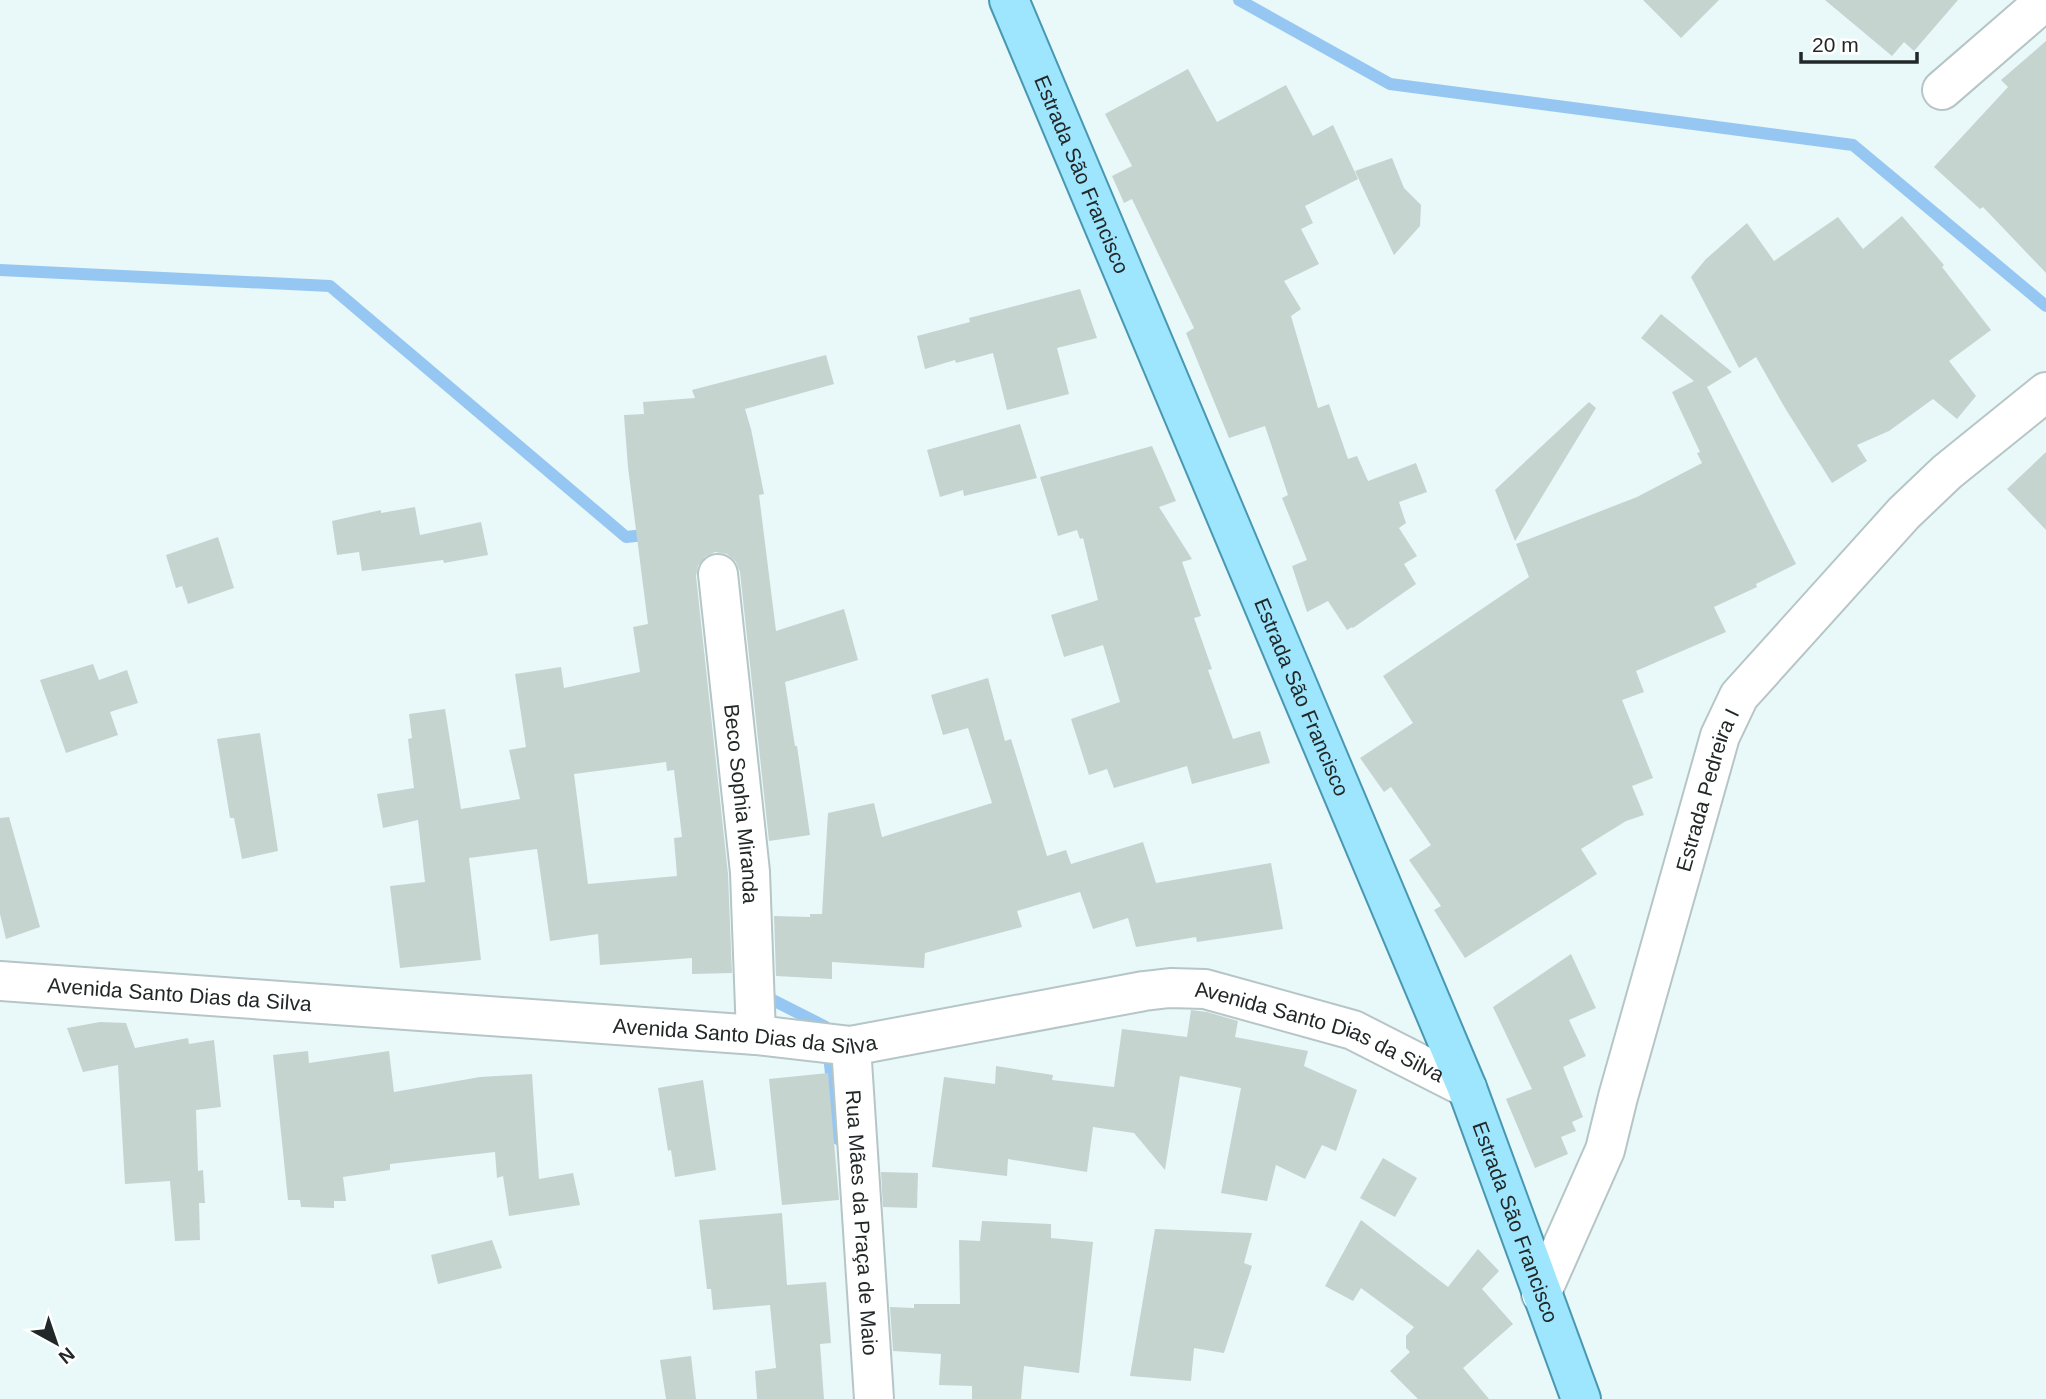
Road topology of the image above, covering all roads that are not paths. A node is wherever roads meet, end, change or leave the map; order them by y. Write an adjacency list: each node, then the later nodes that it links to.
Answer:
1 (1009, 0): 9 (main road, Estrada São Francisco)
2 (2046, 0): 3 (street)
3 (1942, 90)
4 (2046, 392): 10 (street, Estrada Pedreira I)
5 (718, 574): 7 (street, Beco Sophia Miranda)
6 (0, 981): 7 (street, Avenida Santo Dias da Silva)
7 (756, 1035): 8 (street, Avenida Santo Dias da Silva)
8 (851, 1046): 9 (street, Avenida Santo Dias da Silva); 11 (street, Rua Mães da Praça de Maio)
9 (1467, 1088): 10 (main road, Estrada São Francisco)
10 (1541, 1294): 12 (main road, Estrada São Francisco)
11 (874, 1399)
12 (1581, 1399)

